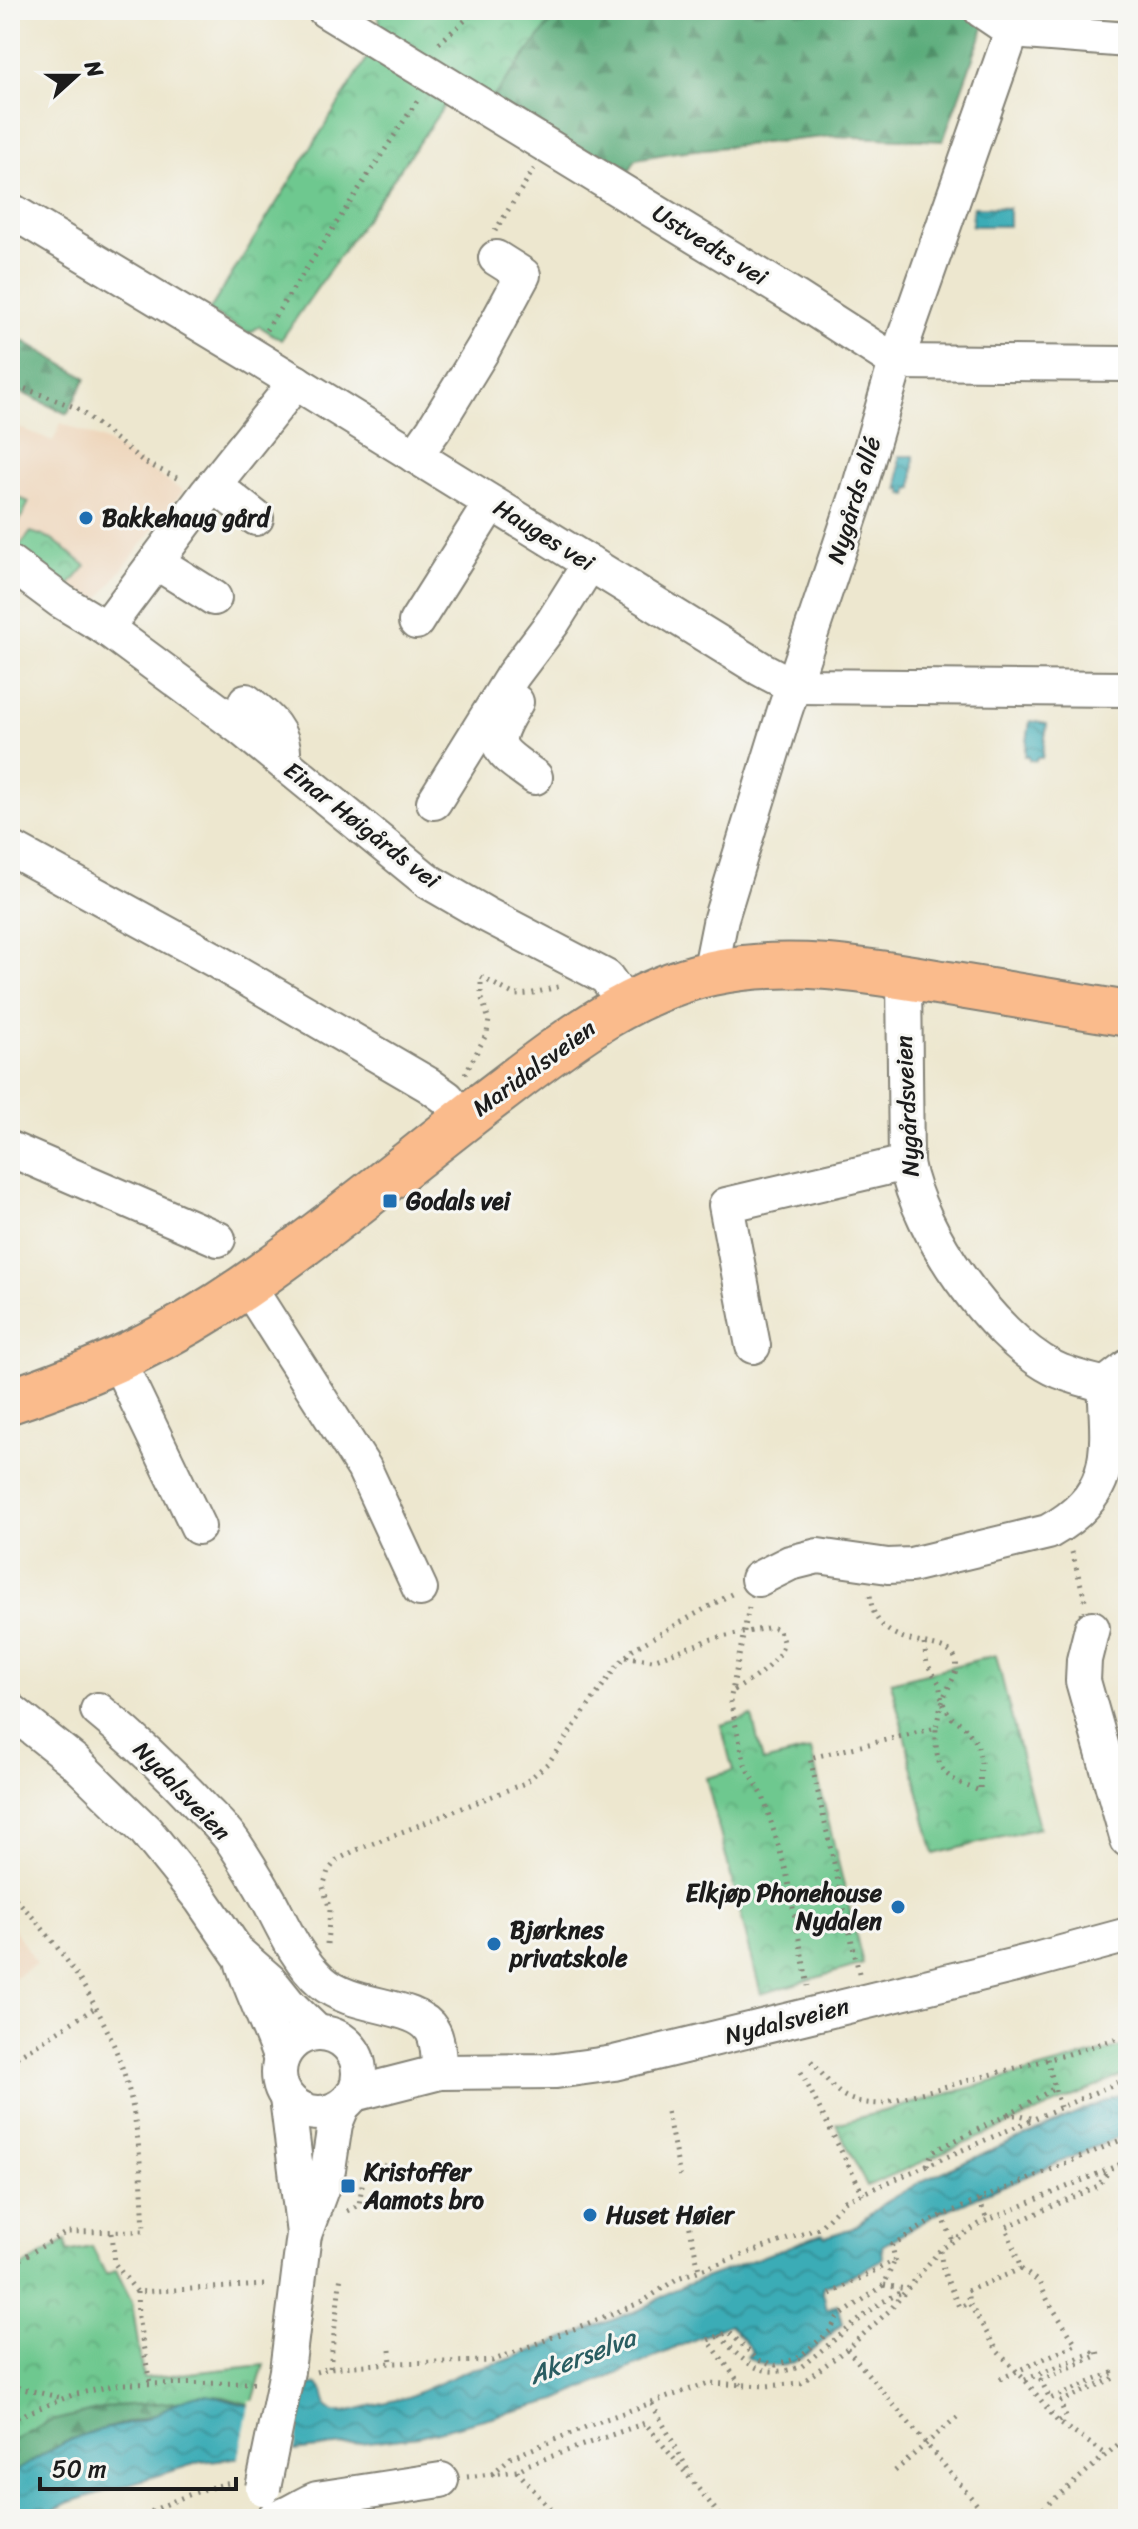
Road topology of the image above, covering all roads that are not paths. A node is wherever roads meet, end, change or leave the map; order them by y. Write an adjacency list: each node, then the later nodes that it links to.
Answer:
1 (325, 10): 7 (street, Ustvedts vei)
2 (981, 10): 3 (street)
3 (1012, 31): 4 (street); 7 (street, Nygårds allé)
4 (1128, 40)
5 (10, 210): 9 (street, Hauges vei)
6 (496, 258): 10 (street)
7 (896, 362): 8 (street); 21 (street, Nygårds allé)
8 (1128, 364)
9 (296, 382): 10 (street, Hauges vei); 11 (street)
10 (415, 456): 12 (street, Hauges vei)
11 (211, 489): 13 (street); 14 (street)
12 (491, 503): 16 (street, Hauges vei); 18 (street)
13 (256, 518)
14 (156, 562): 17 (street); 20 (street)
15 (10, 563): 20 (street, Einar Høigårds vei)
16 (590, 563): 19 (street); 21 (street, Hauges vei)
17 (214, 598)
18 (416, 622)
19 (553, 622): 25 (street); 26 (street)
20 (106, 628): 24 (street, Einar Høigårds vei)
21 (793, 686): 22 (street, Hauges vei); 28 (street, Nygårds allé)
22 (1128, 689)
23 (246, 701): 24 (street)
24 (283, 763): 30 (street, Einar Høigårds vei)
25 (535, 777)
26 (434, 802)
27 (10, 848): 32 (street)
28 (710, 973): 29 (main road, Maridalsveien); 30 (main road, Maridalsveien)
29 (904, 977): 31 (main road, Maridalsveien); 34 (street, Nygårdsveien)
30 (626, 1005): 32 (main road, Maridalsveien)
31 (1128, 1014)
32 (463, 1103): 36 (main road, Maridalsveien)
33 (10, 1149): 35 (street)
34 (906, 1163): 37 (street); 39 (street, Nygårdsveien)
35 (218, 1239)
36 (247, 1285): 38 (main road, Maridalsveien); 43 (street)
37 (753, 1346)
38 (118, 1361): 40 (main road, Maridalsveien); 41 (street)
39 (1117, 1376): 42 (street)
40 (10, 1401)
41 (198, 1527)
42 (754, 1582)
43 (420, 1589)
44 (1092, 1628): 47 (street)
45 (10, 1710): 49 (street)
46 (98, 1710): 53 (street, Nydalsveien)
47 (1128, 1840)
48 (1128, 1935): 53 (street, Nydalsveien)
49 (238, 1953): 50 (street); 52 (street)
50 (318, 2033): 51 (street); 52 (street)
51 (351, 2049): 53 (street, Nydalsveien); 55 (street)
52 (281, 2060): 54 (street)
53 (440, 2072): 55 (street, Nydalsveien)
54 (287, 2098): 55 (street); 56 (street)
55 (348, 2100): 56 (street)
56 (304, 2234): 58 (street, bridge)
57 (441, 2480): 58 (street)
58 (264, 2509)

